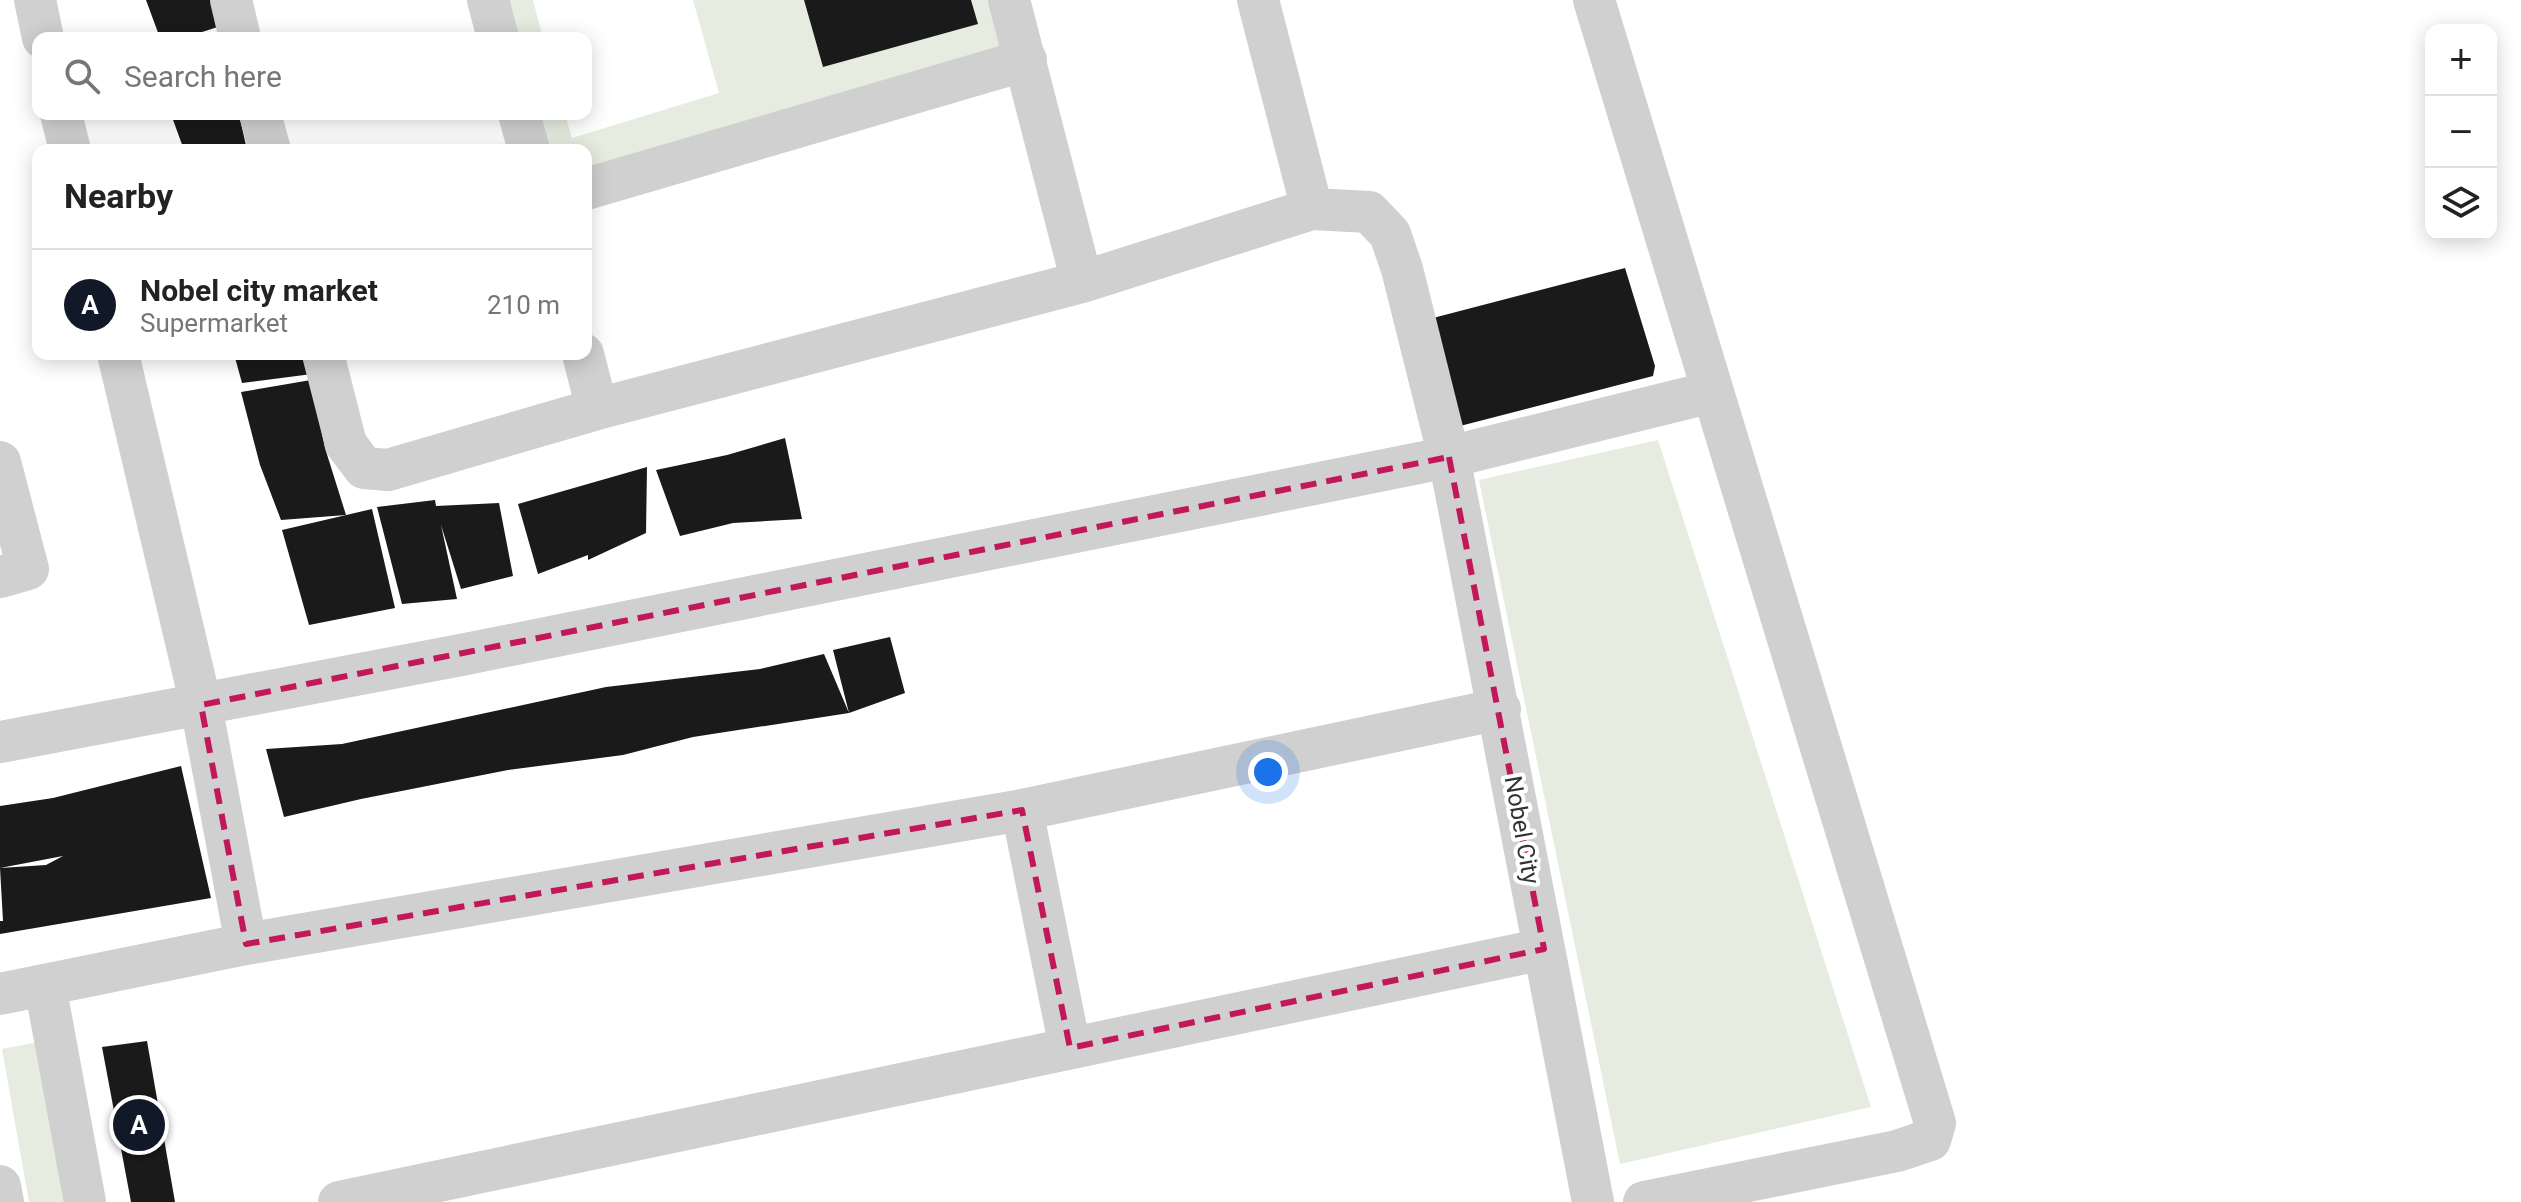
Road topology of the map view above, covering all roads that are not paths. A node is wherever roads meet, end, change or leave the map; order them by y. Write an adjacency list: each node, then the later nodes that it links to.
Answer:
1 (35, 0): 7 (street)
2 (231, 0): 8 (street)
3 (488, 0): 9 (street)
4 (1009, 0): 10 (street)
5 (1258, 0): 18 (street)
6 (1594, 0): 23 (street)
7 (42, 32)
8 (239, 32)
9 (496, 32)
10 (1026, 60): 17 (street); 19 (street)
11 (62, 120): 14 (street)
12 (262, 120): 15 (street)
13 (521, 120): 16 (street)
14 (68, 144)
15 (268, 144)
16 (527, 144)
17 (592, 187)
18 (1312, 209): 19 (street); 25 (street, Nobel City)
19 (1082, 282): 24 (street)
20 (119, 360): 28 (street)
21 (325, 360): 24 (street)
22 (585, 360): 24 (street)
23 (1712, 392): 25 (street); 42 (street)
24 (597, 409)
25 (1449, 457): 28 (street); 29 (street, Nobel City)
26 (0, 462): 27 (street)
27 (0, 577)
28 (201, 705): 30 (street); 32 (street)
29 (1500, 709): 31 (street); 33 (street, Nobel City)
30 (0, 742)
31 (1022, 810): 32 (street); 36 (street)
32 (246, 944): 34 (street)
33 (1544, 949): 36 (street); 41 (street, Nobel City)
34 (45, 985): 35 (street); 39 (street)
35 (0, 994)
36 (1070, 1048): 40 (street)
37 (0, 1186): 38 (street)
38 (3, 1202)
39 (85, 1202)
40 (339, 1202)
41 (1593, 1202)
42 (1644, 1202)

